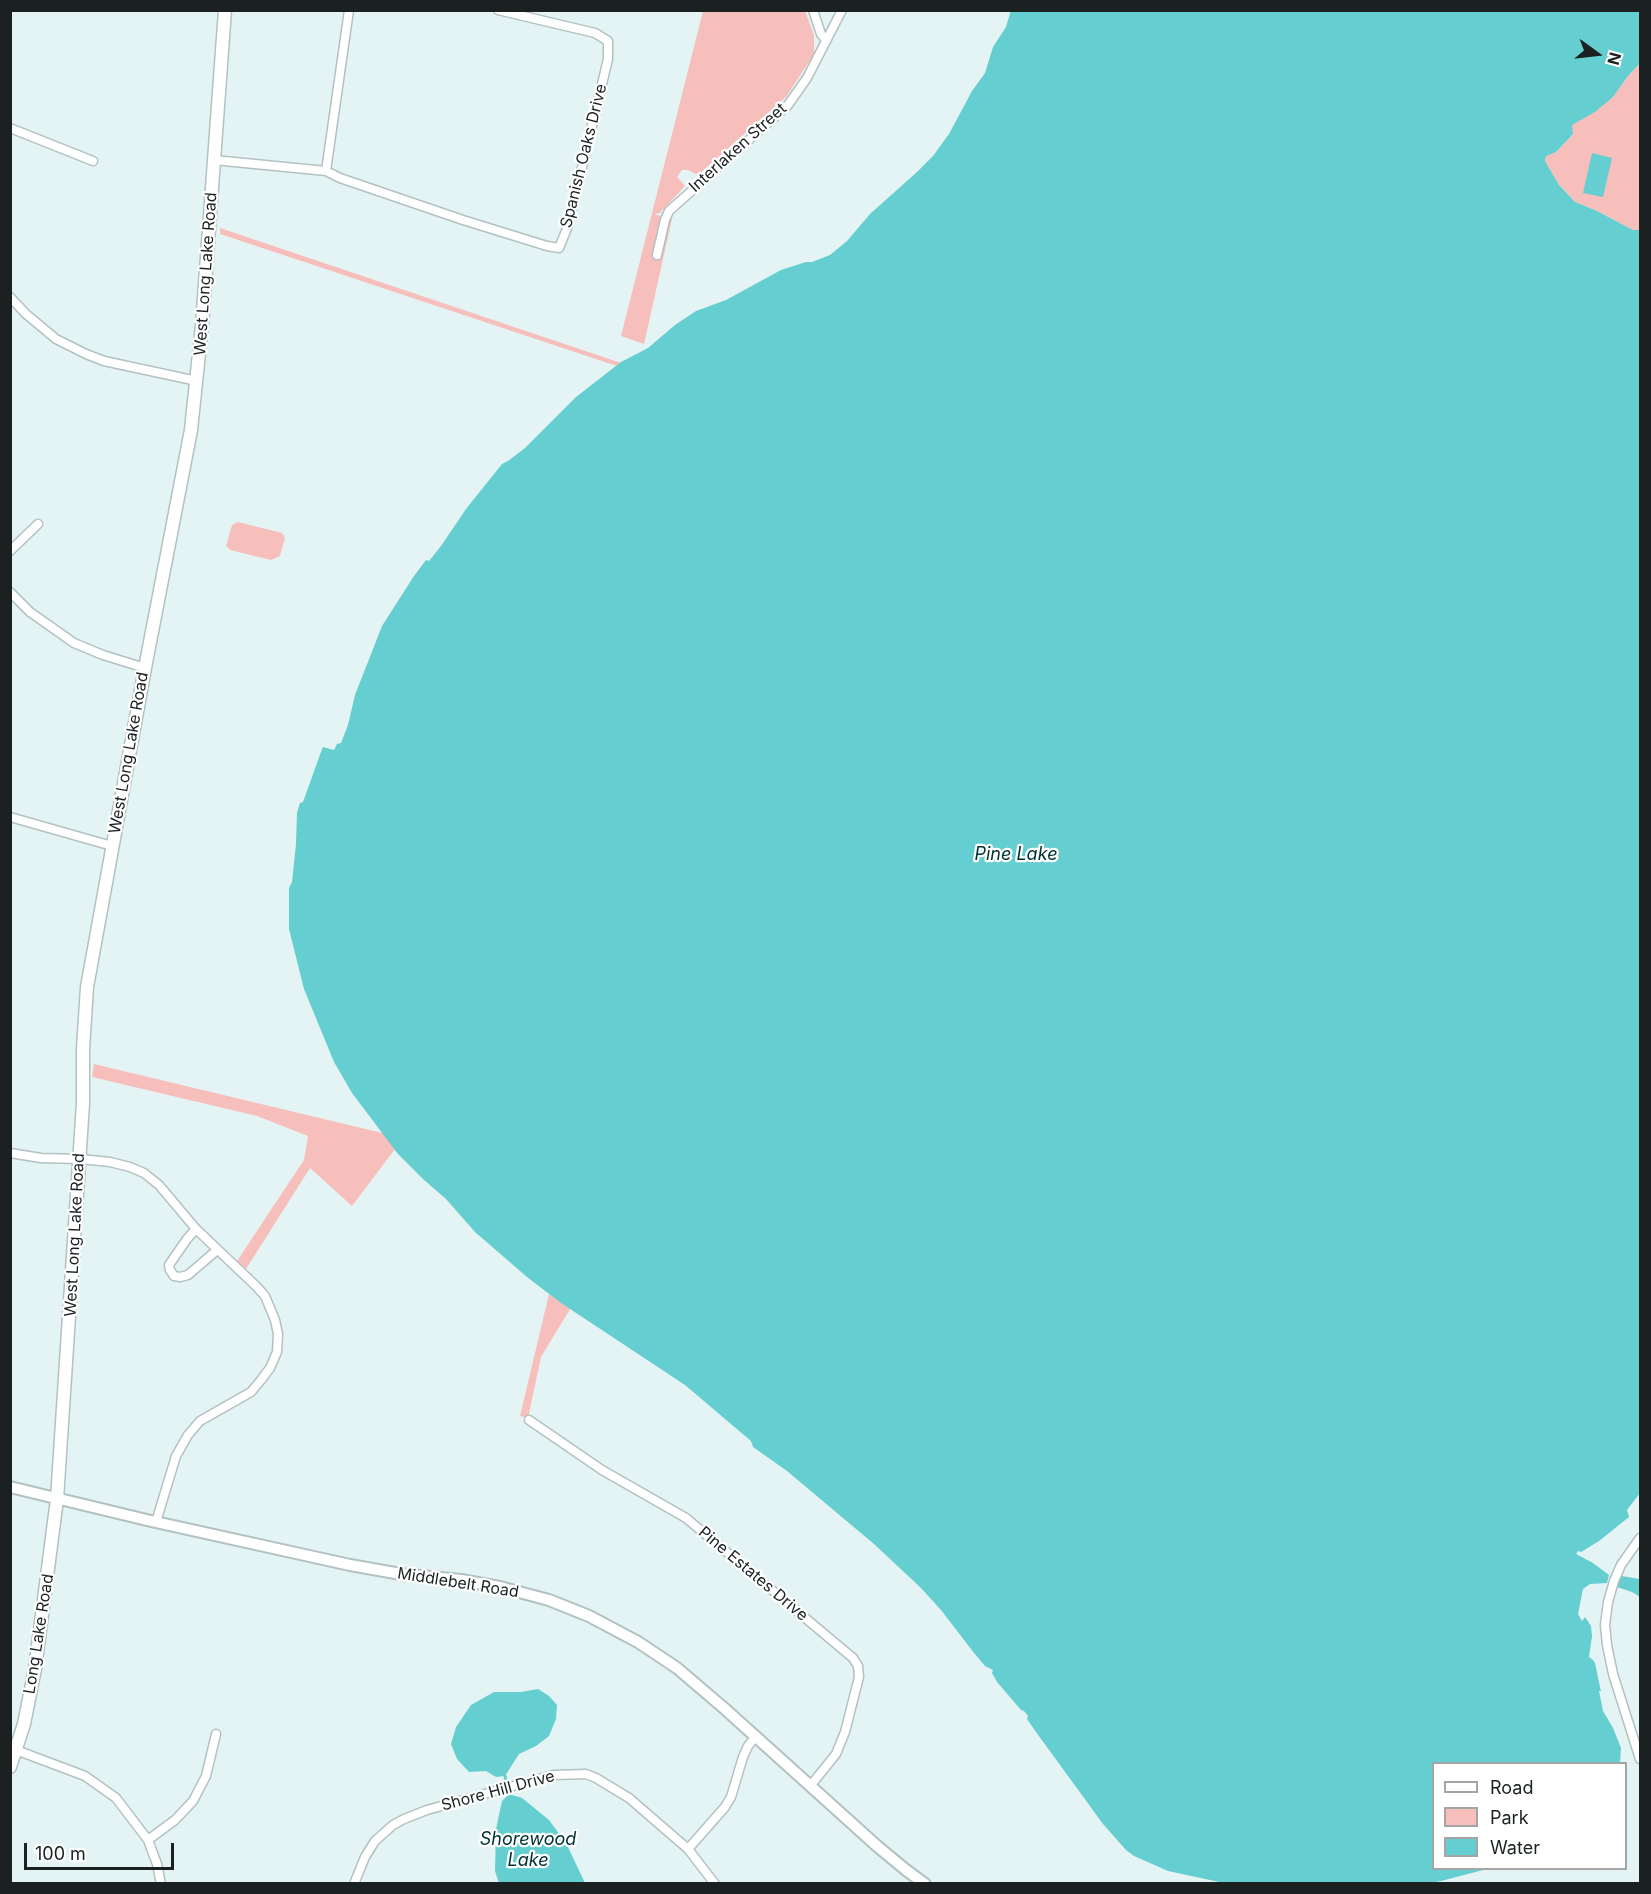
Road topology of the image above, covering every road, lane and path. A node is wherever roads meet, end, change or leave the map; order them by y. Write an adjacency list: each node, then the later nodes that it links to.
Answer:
1 (225, 10): 8 (main road, West Long Lake Road)
2 (349, 10): 10 (street)
3 (498, 10): 10 (street, Spanish Oaks Drive)
4 (813, 10): 6 (street)
5 (842, 10): 6 (street, Interlaken Street)
6 (826, 40): 11 (street, Interlaken Street)
7 (10, 128): 9 (street)
8 (214, 160): 10 (street, Spanish Oaks Drive); 13 (main road, West Long Lake Road)
9 (93, 161)
10 (326, 171)
11 (657, 255)
12 (10, 297): 13 (street)
13 (197, 381): 17 (main road, West Long Lake Road)
14 (38, 524): 15 (street)
15 (10, 551)
16 (10, 592): 17 (street)
17 (145, 668): 19 (main road, West Long Lake Road)
18 (10, 817): 19 (street)
19 (112, 846): 21 (main road, West Long Lake Road)
20 (10, 1153): 21 (street)
21 (80, 1159): 22 (street); 26 (main road, West Long Lake Road)
22 (196, 1229): 23 (street); 23 (street)
23 (217, 1250): 27 (street)
24 (529, 1420): 34 (street, Pine Estates Drive)
25 (10, 1487): 26 (street, Middlebelt Road)
26 (57, 1498): 27 (street, Middlebelt Road); 31 (main road, Long Lake Road)
27 (156, 1522): 30 (street, Middlebelt Road)
28 (1641, 1538): 32 (street)
29 (216, 1734): 35 (street)
30 (756, 1736): 34 (street, Middlebelt Road); 36 (street)
31 (16, 1750): 33 (main road, Long Lake Road); 35 (street)
32 (1641, 1759)
33 (10, 1767)
34 (811, 1785): 40 (street, Middlebelt Road)
35 (148, 1840): 37 (street)
36 (688, 1849): 38 (street, Shore Hill Drive); 39 (street, Shore Hill Drive)
37 (161, 1884)
38 (354, 1884)
39 (715, 1884)
40 (925, 1884)

